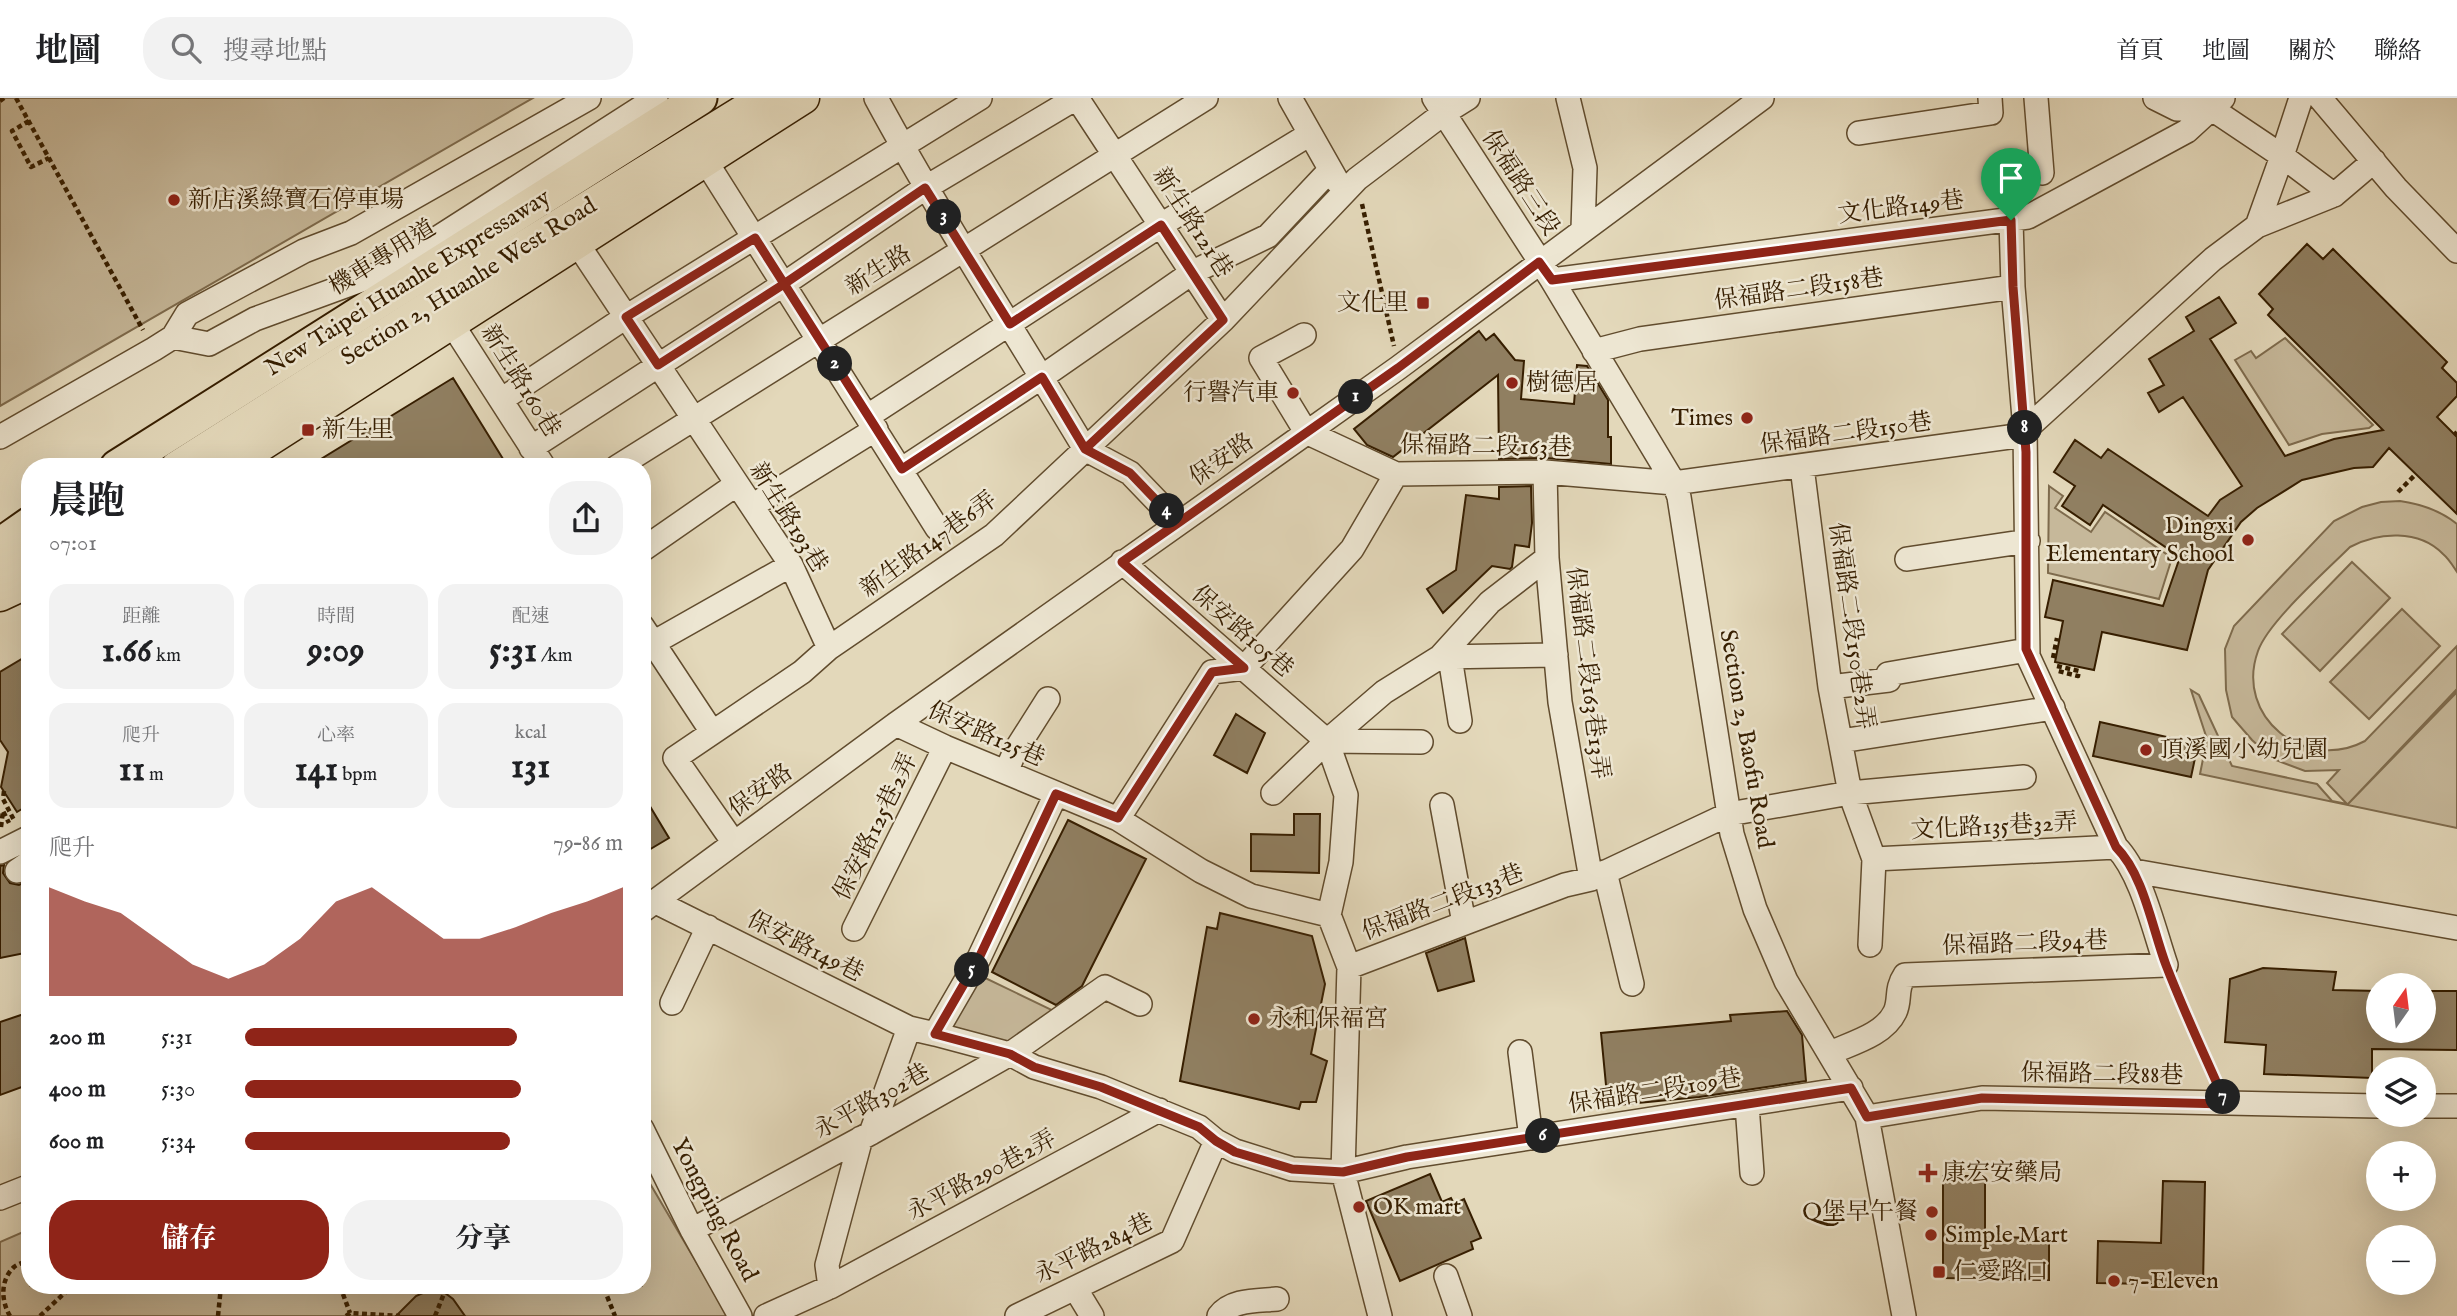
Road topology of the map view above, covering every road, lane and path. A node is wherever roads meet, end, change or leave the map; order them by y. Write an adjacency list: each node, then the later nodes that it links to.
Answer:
1 (16, 98): 23 (path)
2 (589, 98): 55 (street)
3 (656, 98): 55 (street)
4 (690, 98): 68 (street, 機車專用道)
5 (700, 98): 69 (highway, New Taipei Huanhe Expressaway)
6 (763, 98): 66 (main road, Section 2, Huanhe West Road)
7 (804, 98): 30 (main road, Section 2, Huanhe West Road)
8 (876, 98): 26 (street)
9 (980, 98): 26 (street)
10 (1077, 98): 27 (street, 新生路121巷); 35 (street)
11 (1206, 98): 27 (street, 新生路)
12 (1290, 98): 25 (street)
13 (1468, 98): 22 (street, 新生路147巷6弄)
14 (1568, 98): 40 (street)
15 (1990, 98): 24 (street)
16 (2036, 98): 33 (street)
17 (2155, 98): 21 (street)
18 (2301, 98): 28 (street)
19 (2320, 98): 31 (street)
20 (1748, 103): 40 (street, 保安路)
21 (2217, 104): 28 (street); 37 (street, 文化路149巷)
22 (1439, 106): 34 (street, 新生路147巷6弄); 45 (street, 保福路三段)
23 (29, 121): 29 (path); 29 (path)
24 (1859, 133)
25 (1310, 135): 32 (street); 38 (street)
26 (902, 146): 35 (street); 41 (street)
27 (1116, 155): 38 (street, 新生路121巷); 43 (street, 新生路)
28 (2282, 156): 36 (street); 39 (street)
29 (48, 158): 55 (path)
30 (705, 160): 41 (street); 42 (main road, Section 2, Huanhe West Road)
31 (2374, 161): 36 (street); 44 (street)
32 (1331, 170): 34 (street); 46 (street)
33 (2042, 173)
34 (1350, 186): 50 (street, 新生路147巷6弄); 58 (path)
35 (925, 188): 43 (street); 47 (street)
36 (2334, 195): 39 (street)
37 (2011, 220): 45 (street, 文化路149巷); 48 (street)
38 (1161, 225): 46 (street, 新生路121巷); 52 (street)
39 (2257, 226): 64 (street)
40 (1583, 229): 45 (street, 保安路)
41 (755, 238): 47 (street); 49 (street)
42 (577, 243): 49 (street, 新生路193巷); 51 (main road, Section 2, Huanhe West Road)
43 (965, 249): 52 (street); 54 (street, 新生路)
44 (2457, 251)
45 (1545, 271): 56 (street, Section 2, Baofu Road); 58 (street, 保安路)
46 (1193, 272): 50 (street, 新生路121巷); 59 (street)
47 (784, 284): 54 (street); 57 (street)
48 (2013, 287): 56 (street, 保福路二段158巷); 64 (street)
49 (626, 317): 57 (street, 新生路193巷); 60 (street)
50 (1223, 320): 67 (street, 新生路147巷6弄)
51 (452, 324): 60 (street, 新生路160巷); 66 (main road, Section 2, Huanhe West Road)
52 (1010, 324): 59 (street); 62 (street)
53 (1304, 335): 63 (street)
54 (820, 340): 61 (street, 新生路); 62 (street)
55 (163, 343): 65 (street)
56 (1594, 351): 78 (street, Section 2, Baofu Road)
57 (658, 365): 61 (street, 新生路193巷); 71 (street)
58 (1398, 368): 63 (street, 保安路)
59 (1042, 377): 67 (street); 74 (street)
60 (500, 400): 71 (street, 新生路160巷)
61 (694, 419): 72 (street, 新生路); 79 (street, 新生路193巷)
62 (872, 423): 74 (street); 81 (street)
63 (1306, 432): 76 (street, 保福路二段163巷); 82 (street, 保安路)
64 (2025, 433): 73 (street, 保福路二段150巷); 85 (street)
65 (0, 437)
66 (253, 448): 70 (main road, Section 2, Huanhe West Road)
67 (1085, 449): 82 (street); 99 (street, 新生路147巷6弄)
68 (121, 458)
69 (131, 458)
70 (212, 458)
71 (538, 458)
72 (631, 458)
73 (1802, 467): 78 (street, 保福路二段150巷); 105 (street, 保福路二段150巷2弄)
74 (902, 469): 84 (street)
75 (1545, 472): 76 (street, 保福路二段163巷); 78 (street, 保福路二段163巷); 89 (street, 保福路二段163巷13弄)
76 (1396, 474): 103 (street)
77 (2416, 474): 80 (path)
78 (1674, 483): 123 (street, Section 2, Baofu Road)
79 (737, 484): 81 (street, 新生路193巷); 87 (street)
80 (2398, 492)
81 (752, 506): 92 (street, 新生路193巷)
82 (1178, 523): 91 (street, 保安路)
83 (21, 528): 86 (highway)
84 (937, 528)
85 (2028, 541): 90 (street); 100 (street)
86 (0, 543)
87 (651, 544)
88 (21, 555): 93 (main road)
89 (1547, 558): 101 (street, 保福路二段163巷13弄); 102 (street)
90 (1907, 559)
91 (1122, 562): 103 (street, 保安路105巷); 109 (street, 保安路)
92 (790, 565): 96 (street); 99 (street, 新生路193巷)
93 (0, 567)
94 (21, 586): 95 (main road)
95 (0, 596)
96 (651, 633)
97 (2056, 639): 104 (path)
98 (651, 641): 110 (street)
99 (829, 648): 110 (street, 新生路147巷6弄)
100 (2026, 649): 105 (street); 107 (street)
101 (1556, 655): 102 (street); 132 (street, 保福路二段163巷13弄)
102 (1445, 657): 108 (street); 111 (street)
103 (1244, 668): 111 (street, 保安路105巷); 125 (street)
104 (2050, 670)
105 (1830, 687): 112 (street, 保福路二段150巷2弄)
106 (1048, 699): 115 (street)
107 (2053, 708): 112 (street); 128 (street)
108 (1460, 721)
109 (896, 724): 114 (street, 保安路125巷); 127 (street, 保安路)
110 (712, 732): 127 (street, 新生路147巷6弄)
111 (1327, 741): 113 (street); 118 (street); 135 (street)
112 (1840, 741): 119 (street, 保福路二段150巷2弄)
113 (1421, 742)
114 (944, 747): 115 (street, 保安路125巷); 139 (street, 保安路125巷2弄)
115 (1006, 772): 120 (street, 保安路125巷)
116 (2024, 777): 119 (street, 保福路二段133巷)
117 (4, 791): 121 (path)
118 (1273, 793)
119 (1850, 793): 123 (street, 保福路二段133巷); 130 (street, 保福路二段150巷2弄)
120 (1056, 794): 125 (street, 保福路二段133巷); 147 (street)
121 (1, 799): 124 (path)
122 (1443, 805): 136 (street)
123 (1729, 814): 132 (street, 保福路二段133巷); 149 (street, Section 2, Baofu Road)
124 (12, 817)
125 (1118, 818): 135 (street, 保福路二段133巷)
126 (21, 842): 129 (street)
127 (734, 844): 133 (street, 保安路)
128 (2116, 847): 130 (street, 文化路135巷32弄); 131 (street)
129 (0, 852)
130 (1874, 859): 140 (street)
131 (2134, 871): 138 (street); 141 (street)
132 (1598, 876): 136 (street, 保福路二段133巷); 143 (street, 保福路二段163巷13弄)
133 (651, 904)
134 (651, 907): 137 (street, 保安路149巷)
135 (1329, 915): 142 (street, 保福路二段133巷)
136 (1464, 923): 142 (street, 保福路二段133巷)
137 (708, 927): 144 (street); 146 (street, 保安路149巷)
138 (2457, 928)
139 (854, 929)
140 (1870, 945)
141 (2166, 965): 149 (street, 保福路二段94巷); 152 (path)
142 (1349, 967): 163 (street)
143 (1632, 984)
144 (672, 1003)
145 (1140, 1004): 150 (street, 永平路302巷)
146 (909, 1028): 147 (street, 保安路149巷); 159 (street)
147 (935, 1034): 150 (street, 保安路149巷)
148 (1520, 1052): 160 (street)
149 (1830, 1053): 151 (street, Section 2, Baofu Road)
150 (1010, 1054): 157 (street); 159 (street, 永平路302巷)
151 (1851, 1088): 153 (street, 保福路二段109巷); 158 (street, Section 2, Baofu Road)
152 (2226, 1104): 154 (street, 保福路二段88巷); 158 (street, 保福路二段88巷)
153 (1747, 1105): 160 (street, 保福路二段109巷); 164 (street)
154 (2366, 1105)
155 (2436, 1106): 156 (street)
156 (2457, 1106)
157 (1159, 1110): 161 (street); 170 (street, 永平路290巷2弄)
158 (1867, 1117): 192 (street, Section 2, Baofu Road)
159 (866, 1136): 167 (street, 永平路302巷); 170 (street)
160 (1531, 1138): 163 (street, 保福路二段109巷)
161 (1216, 1141): 163 (street); 171 (street, 永平路284巷)
162 (651, 1147): 167 (street, Yongping Road)
163 (1343, 1172): 190 (street)
164 (1752, 1173)
165 (21, 1190): 166 (street)
166 (0, 1198)
167 (692, 1230): 185 (street, Yongping Road)
168 (21, 1264): 179 (path)
169 (1446, 1276): 191 (street)
170 (830, 1287): 186 (street, 永平路290巷2弄)
171 (1075, 1288): 187 (street, 永平路284巷); 188 (street)
172 (63, 1294): 180 (path)
173 (219, 1294): 181 (path)
174 (342, 1294): 178 (path)
175 (444, 1294): 183 (path)
176 (607, 1294): 184 (path)
177 (1277, 1299): 189 (street)
178 (348, 1314): 182 (path)
179 (10, 1316)
180 (40, 1316)
181 (218, 1316)
182 (400, 1316)
183 (435, 1316)
184 (615, 1316)
185 (740, 1316)
186 (766, 1316)
187 (1017, 1316)
188 (1092, 1316)
189 (1219, 1316)
190 (1380, 1316)
191 (1460, 1316)
192 (1904, 1316)

